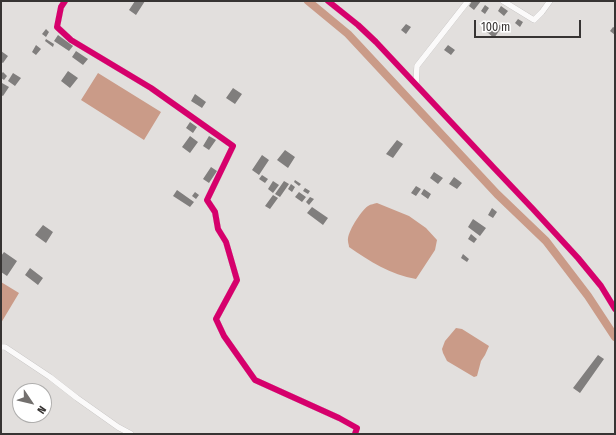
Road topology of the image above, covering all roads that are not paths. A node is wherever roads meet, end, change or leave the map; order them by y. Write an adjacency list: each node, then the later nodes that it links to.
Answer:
1 (65, 1): 12 (street)
2 (328, 1): 6 (street)
3 (468, 1): 6 (street)
4 (503, 1): 5 (street)
5 (550, 1)
6 (416, 84): 7 (street)
7 (615, 309)
8 (1, 348): 9 (street)
9 (118, 427): 10 (street); 11 (street)
10 (122, 434)
11 (131, 434)
12 (355, 434)

